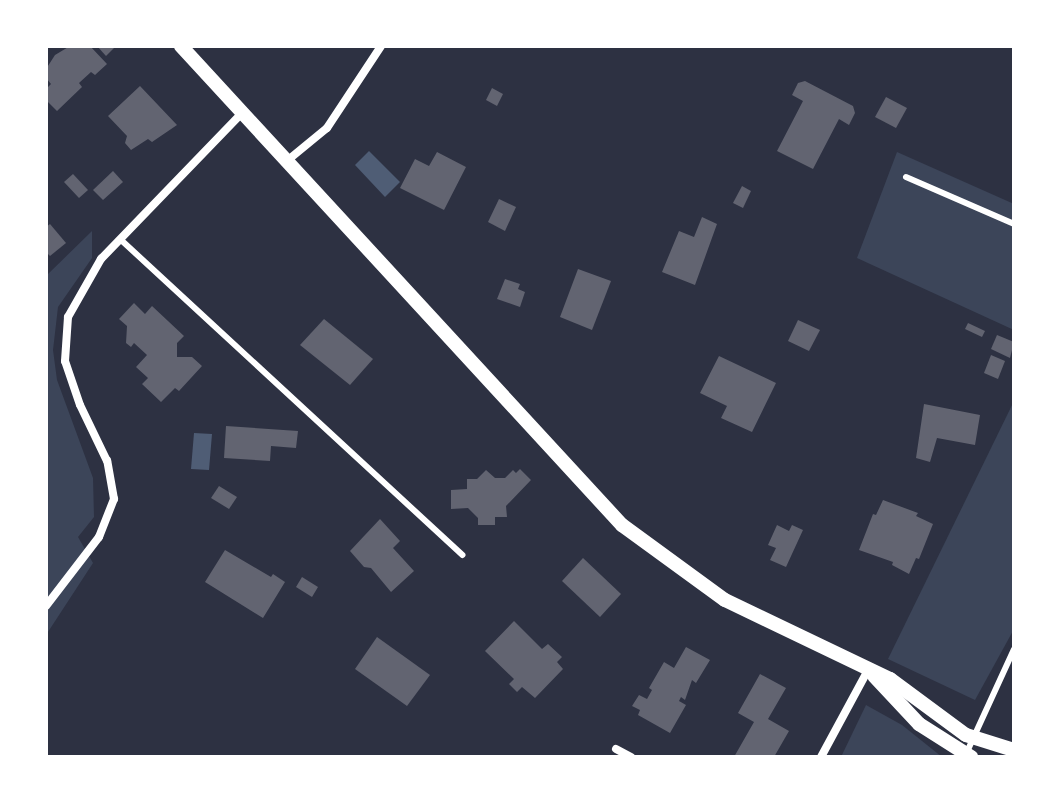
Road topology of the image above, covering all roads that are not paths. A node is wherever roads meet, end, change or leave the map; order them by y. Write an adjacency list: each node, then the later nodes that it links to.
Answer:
1 (181, 46): 3 (street)
2 (381, 46): 4 (street)
3 (243, 112): 4 (street); 7 (street)
4 (288, 160): 11 (street)
5 (906, 177): 6 (lane)
6 (1014, 224)
7 (120, 239): 8 (lane); 9 (street)
8 (462, 555)
9 (46, 606)
10 (1014, 649): 12 (lane)
11 (868, 670): 12 (street); 15 (street); 17 (street)
12 (973, 738): 14 (street); 15 (lane)
13 (616, 749): 16 (street)
14 (1014, 750)
15 (968, 756)
16 (631, 757)
17 (821, 757)

